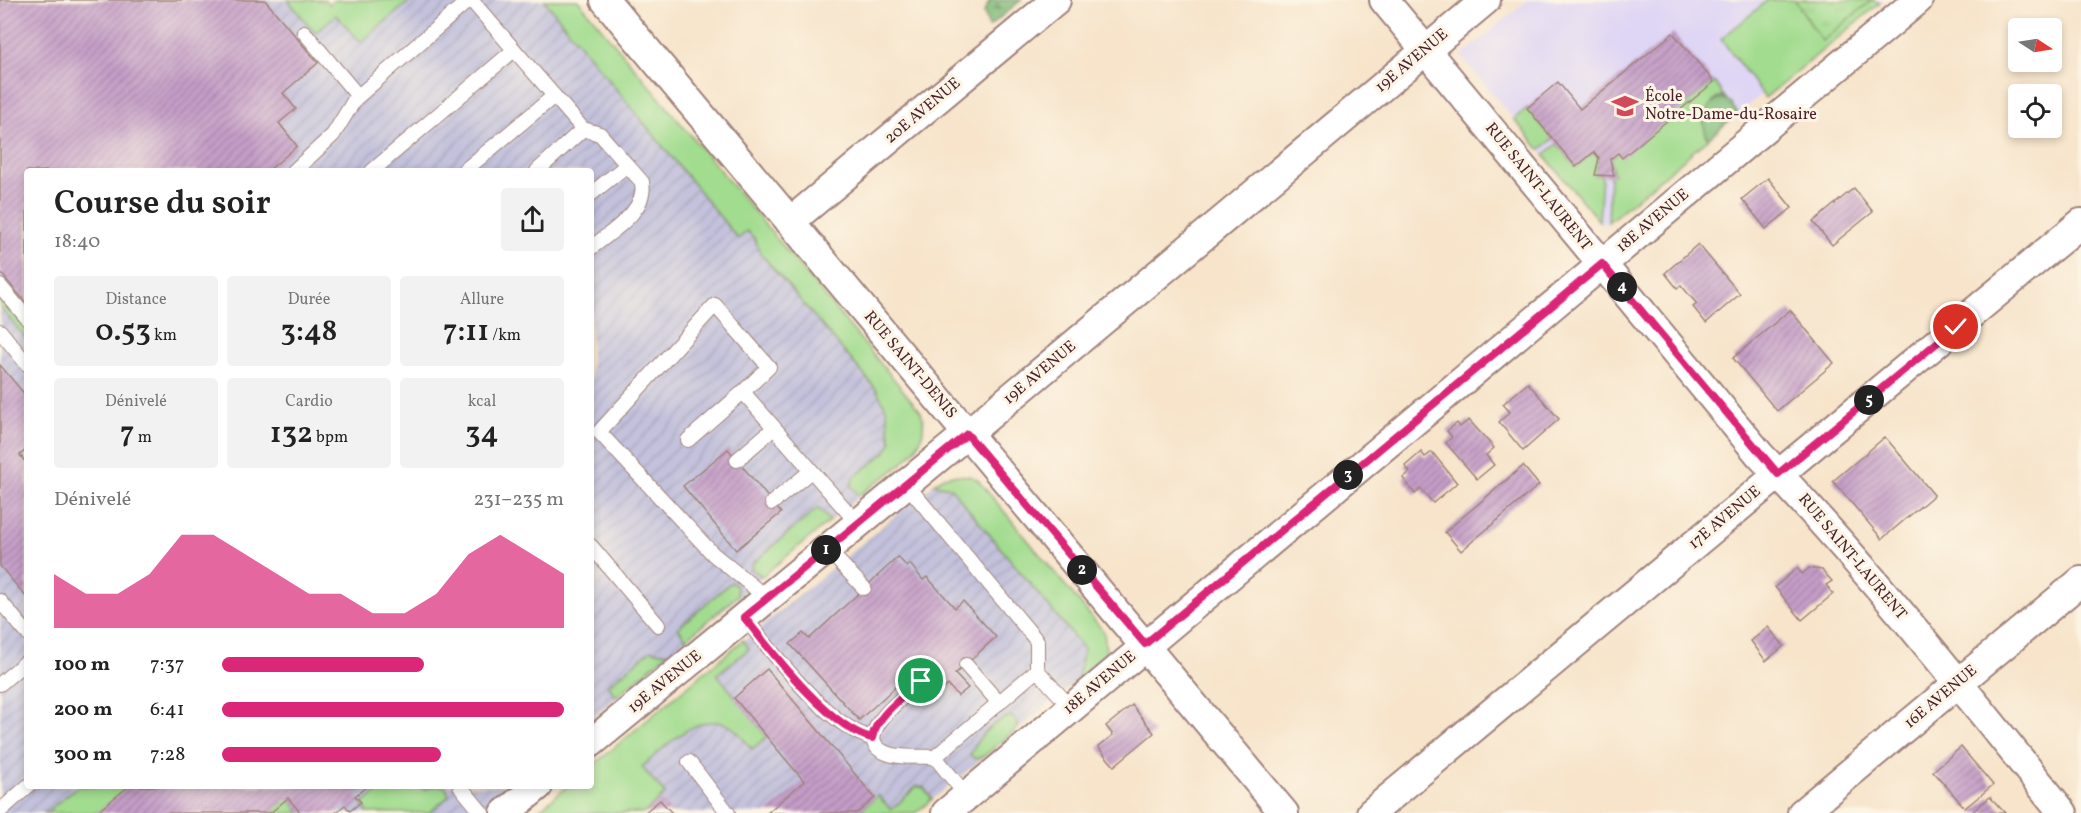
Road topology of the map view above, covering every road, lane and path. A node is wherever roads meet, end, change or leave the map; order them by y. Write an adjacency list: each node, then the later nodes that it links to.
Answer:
1 (470, 0): 9 (lane); 10 (lane)
2 (1056, 0): 19 (street, 20E AVENUE)
3 (1384, 0): 8 (street, RUE SAINT-LAURENT)
4 (1486, 0): 8 (street, 19E AVENUE)
5 (1918, 0): 22 (street, 18E AVENUE)
6 (615, 3): 19 (street, RUE SAINT-DENIS)
7 (304, 32): 10 (lane)
8 (1425, 49): 22 (street, RUE SAINT-LAURENT); 30 (street, 19E AVENUE)
9 (514, 50): 11 (lane); 15 (lane)
10 (358, 96): 14 (lane)
11 (554, 96): 12 (lane); 16 (lane)
12 (583, 129): 13 (lane); 17 (lane)
13 (627, 165): 18 (lane); 21 (lane)
14 (297, 168)
15 (376, 168)
16 (468, 168)
17 (540, 168)
18 (594, 192)
19 (790, 222): 30 (street, RUE SAINT-DENIS)
20 (2081, 223): 34 (street, 17E AVENUE)
21 (594, 246)
22 (1602, 264): 34 (street, RUE SAINT-LAURENT); 47 (street, 18E AVENUE)
23 (0, 286): 24 (lane)
24 (24, 314)
25 (0, 331): 26 (lane)
26 (24, 360)
27 (743, 392): 28 (lane); 29 (lane); 31 (lane)
28 (595, 427): 42 (lane)
29 (774, 428): 32 (lane); 33 (lane)
30 (967, 434): 35 (street, 19E AVENUE); 47 (street, RUE SAINT-DENIS)
31 (688, 440)
32 (736, 460)
33 (811, 471): 36 (lane); 37 (lane)
34 (1778, 474): 52 (street, RUE SAINT-LAURENT); 69 (street, 17E AVENUE)
35 (906, 484): 37 (street, 19E AVENUE); 50 (lane)
36 (772, 502)
37 (858, 524): 38 (street, 19E AVENUE)
38 (827, 549): 41 (lane); 42 (street, 19E AVENUE)
39 (594, 550): 45 (lane)
40 (2081, 581): 52 (street, 16E AVENUE)
41 (864, 588)
42 (766, 598): 44 (street, 19E AVENUE)
43 (0, 601): 46 (lane)
44 (744, 617): 56 (lane); 57 (street, 19E AVENUE)
45 (658, 625)
46 (24, 629)
47 (1145, 644): 55 (street, 18E AVENUE); 68 (street, RUE SAINT-DENIS)
48 (966, 664): 54 (lane)
49 (24, 665): 53 (lane)
50 (1037, 670): 54 (lane); 55 (lane)
51 (921, 681): 56 (lane)
52 (1958, 683): 70 (street, 16E AVENUE); 71 (street, RUE SAINT-LAURENT)
53 (0, 684)
54 (999, 703): 58 (lane)
55 (1071, 708): 63 (street, 18E AVENUE)
56 (872, 738): 58 (lane)
57 (594, 741)
58 (935, 757): 63 (lane)
59 (689, 762): 67 (lane)
60 (25, 789): 64 (lane)
61 (462, 789): 65 (lane)
62 (534, 789): 66 (street)
63 (956, 804)
64 (0, 811)
65 (482, 813)
66 (506, 813)
67 (728, 813)
68 (1284, 813)
69 (1371, 813)
70 (1802, 813)
71 (2063, 813)

